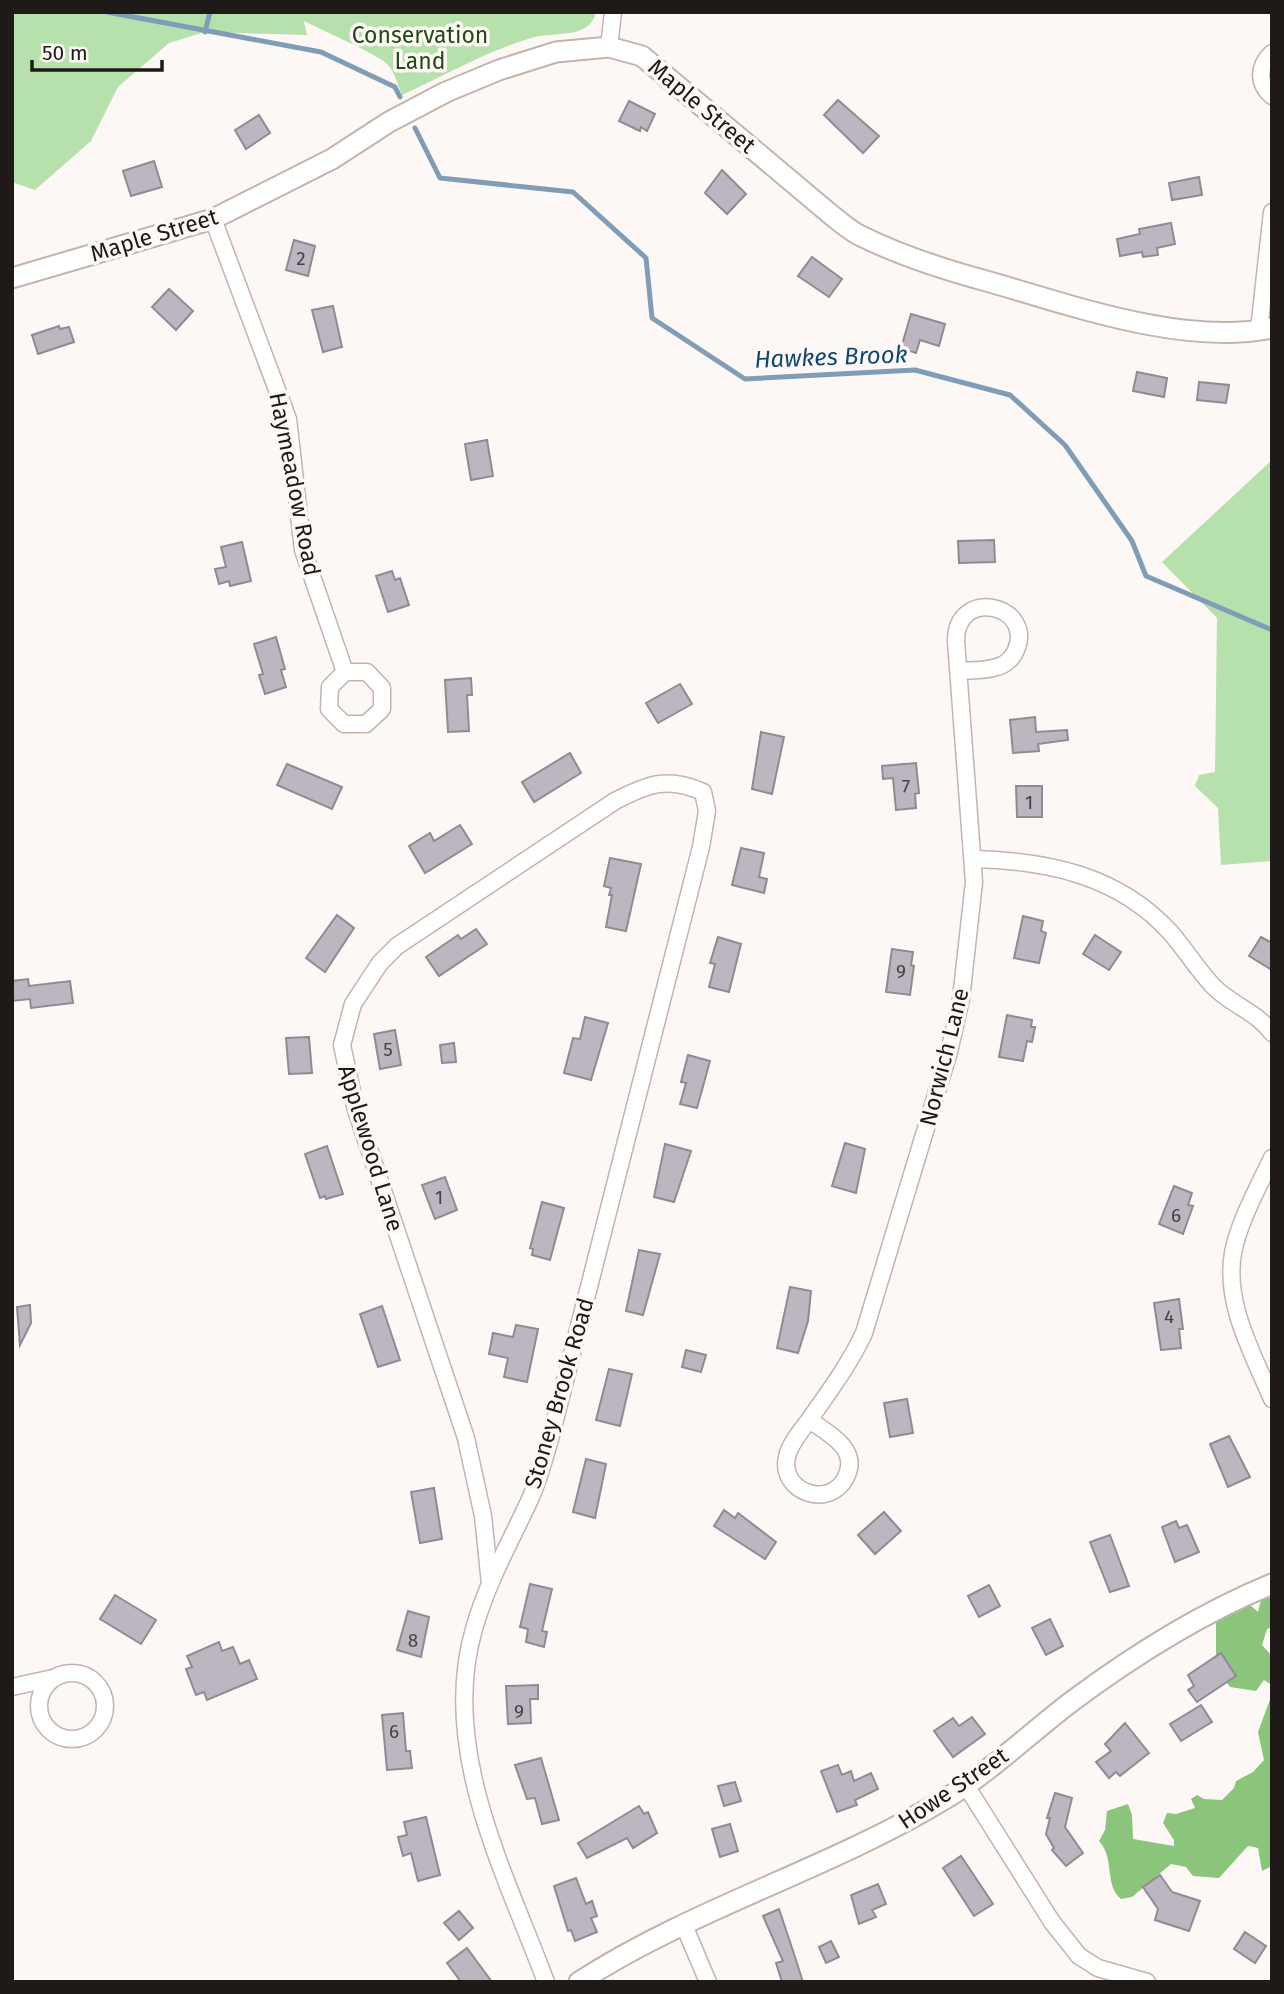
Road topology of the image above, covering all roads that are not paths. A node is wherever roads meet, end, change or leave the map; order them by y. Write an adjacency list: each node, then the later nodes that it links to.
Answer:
1 (613, 12): 2 (street)
2 (609, 47): 6 (street, Maple Street); 8 (street, Maple Street)
3 (1272, 53): 4 (street)
4 (1272, 96)
5 (1272, 212): 8 (street)
6 (213, 219): 7 (street, Maple Street); 10 (street, Haymeadow Road)
7 (12, 278)
8 (1265, 329)
9 (959, 671): 9 (street, Norwich Lane); 12 (street, Norwich Lane)
10 (345, 672)
11 (703, 792): 17 (street, Stoney Brook Road); 17 (street, Applewood Lane)
12 (974, 859): 13 (street); 16 (street, Norwich Lane)
13 (1272, 1032)
14 (1272, 1158): 15 (street)
15 (1272, 1399)
16 (809, 1420): 16 (street, Norwich Lane)
17 (490, 1584): 23 (street, Stoney Brook Road)
18 (1272, 1584): 21 (street, Howe Street)
19 (53, 1678): 19 (street); 20 (street)
20 (12, 1686)
21 (965, 1784): 22 (street, Howe Street); 26 (street)
22 (683, 1923): 24 (street, Howe Street); 25 (street)
23 (546, 1982)
24 (579, 1982)
25 (708, 1982)
26 (1147, 1982)

